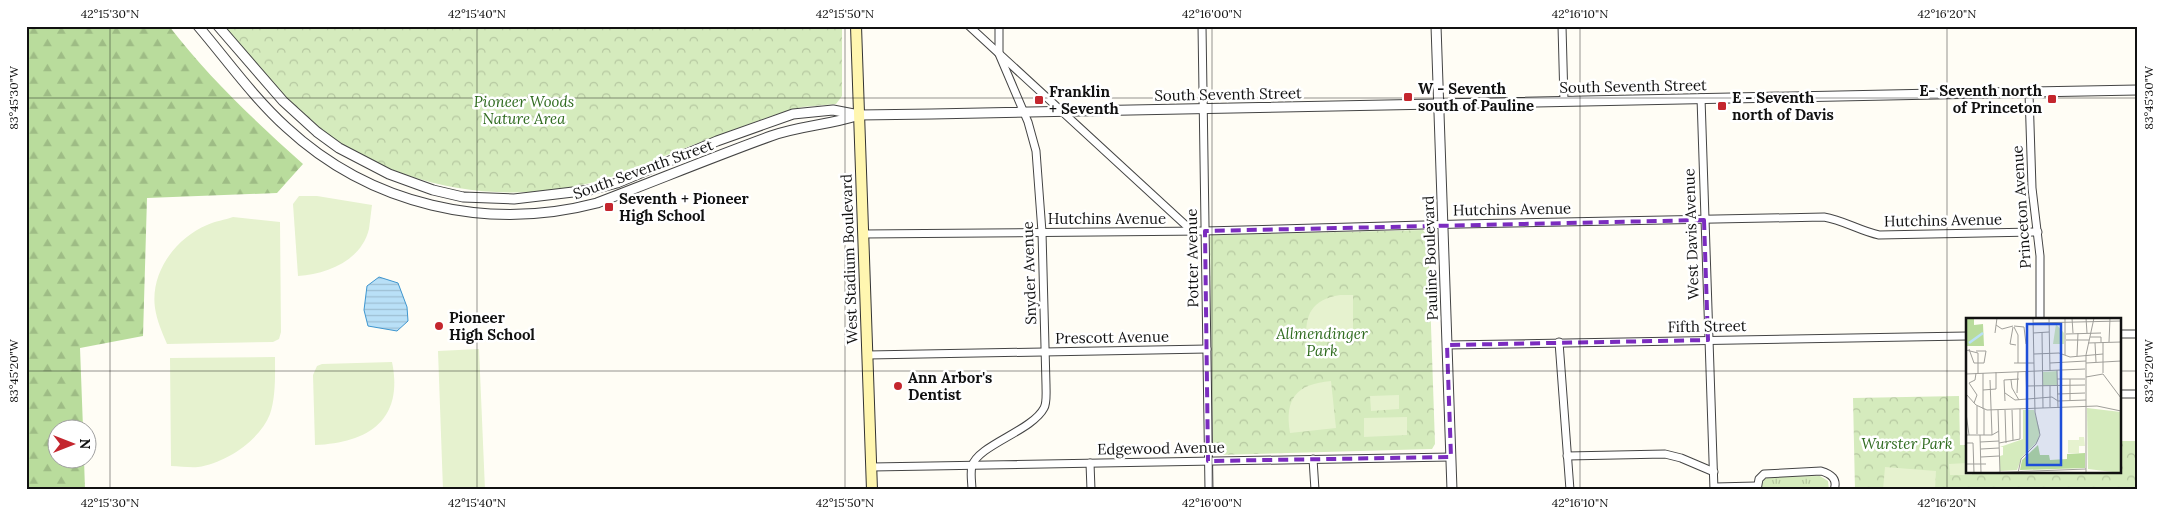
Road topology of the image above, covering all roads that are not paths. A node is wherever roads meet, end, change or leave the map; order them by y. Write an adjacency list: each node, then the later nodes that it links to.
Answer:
1 (198, 26): 18 (street, South Seventh Street)
2 (218, 26): 18 (street, South Seventh Street)
3 (856, 26): 18 (main road, West Stadium Boulevard)
4 (969, 26): 9 (street)
5 (999, 26): 9 (street, Snyder Avenue)
6 (1202, 26): 15 (street, Potter Avenue)
7 (1436, 26): 14 (street, Pauline Boulevard)
8 (1562, 26): 13 (street)
9 (999, 54): 16 (street, Snyder Avenue); 17 (street)
10 (2137, 90): 11 (street, South Seventh Street)
11 (2030, 92): 12 (street, South Seventh Street); 24 (street, Princeton Avenue)
12 (1701, 98): 13 (street, South Seventh Street); 19 (street, West Davis Avenue)
13 (1564, 101): 14 (street, South Seventh Street)
14 (1439, 103): 15 (street, South Seventh Street); 20 (street, Pauline Boulevard)
15 (1204, 108): 17 (street, South Seventh Street); 22 (street, Potter Avenue)
16 (1023, 112): 17 (street, South Seventh Street); 18 (street, South Seventh Street); 23 (street, Snyder Avenue)
17 (1064, 112): 21 (street)
18 (859, 115): 25 (main road, West Stadium Boulevard)
19 (1704, 220): 20 (street, Hutchins Avenue); 24 (street, Hutchins Avenue); 30 (street, West Davis Avenue)
20 (1443, 224): 22 (street, Hutchins Avenue); 32 (street, Pauline Boulevard)
21 (1192, 231): 22 (street, Hutchins Avenue); 23 (street, Hutchins Avenue)
22 (1205, 231): 33 (street, Potter Avenue)
23 (1042, 232): 25 (street, Hutchins Avenue); 34 (street, Snyder Avenue)
24 (2038, 232): 26 (street, Princeton Avenue)
25 (863, 234): 35 (main road, West Stadium Boulevard)
26 (2040, 318)
27 (2120, 334): 28 (street)
28 (2137, 334)
29 (1966, 336): 30 (street, Fifth Street)
30 (1708, 340): 31 (street, Fifth Street); 45 (street, West Davis Avenue)
31 (1559, 342): 32 (street, Fifth Street); 38 (street)
32 (1447, 345): 39 (street, Pauline Boulevard)
33 (1207, 349): 34 (street, Prescott Avenue); 41 (street, Potter Avenue)
34 (1046, 352): 35 (street, Prescott Avenue); 43 (street, Snyder Avenue)
35 (868, 356): 44 (main road, West Stadium Boulevard)
36 (2120, 394): 37 (street)
37 (2137, 394)
38 (1567, 456): 45 (street); 54 (street)
39 (1451, 457): 40 (street, Edgewood Avenue); 53 (street, Pauline Boulevard)
40 (1314, 459): 41 (street, Edgewood Avenue); 52 (street)
41 (1208, 461): 42 (street, Edgewood Avenue); 51 (street, Potter Avenue)
42 (1090, 463): 43 (street, Edgewood Avenue); 50 (street)
43 (972, 466): 44 (street, Edgewood Avenue); 49 (street)
44 (872, 467): 48 (main road, West Stadium Boulevard)
45 (1714, 472): 46 (street, West Davis Avenue)
46 (1714, 488): 47 (street)
47 (1757, 488): 55 (street)
48 (872, 490)
49 (972, 490)
50 (1091, 490)
51 (1209, 490)
52 (1315, 490)
53 (1452, 490)
54 (1570, 490)
55 (1834, 490)

